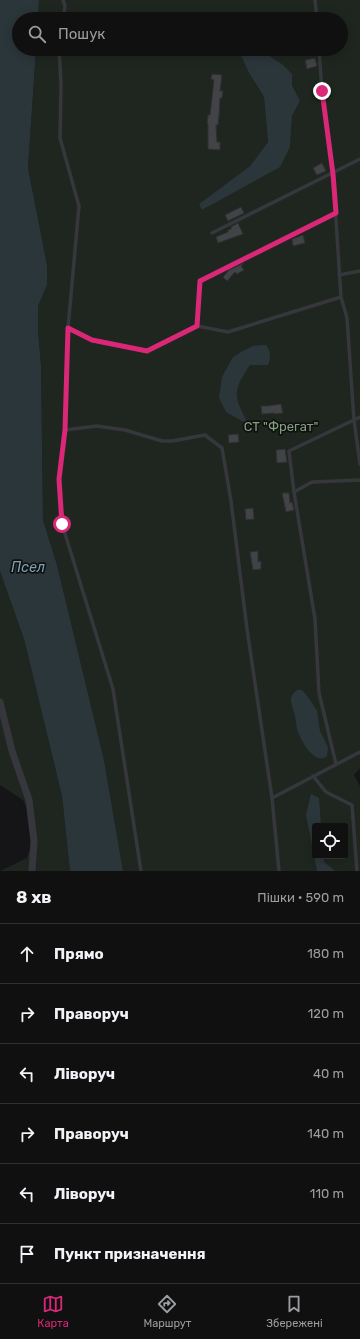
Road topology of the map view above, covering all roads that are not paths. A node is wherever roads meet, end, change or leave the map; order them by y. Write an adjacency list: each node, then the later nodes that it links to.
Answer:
1 (64, 0): 3 (lane)
2 (315, 0): 4 (lane)
3 (64, 12)
4 (316, 12)
5 (59, 56): 15 (lane)
6 (320, 56): 8 (lane)
7 (360, 159): 8 (lane)
8 (333, 174): 9 (lane); 10 (lane)
9 (336, 213): 12 (lane); 14 (lane)
10 (212, 233)
11 (360, 271): 12 (lane)
12 (339, 275): 13 (lane)
13 (341, 297): 14 (lane); 17 (lane)
14 (197, 326): 15 (lane)
15 (68, 328): 18 (lane)
16 (360, 417): 17 (lane)
17 (354, 420): 19 (lane); 21 (lane)
18 (65, 430): 26 (lane); 28 (lane)
19 (360, 464)
20 (360, 480): 21 (lane)
21 (294, 492): 24 (lane)
22 (0, 702): 27 (street)
23 (360, 752): 24 (lane)
24 (336, 764): 25 (lane)
25 (313, 776): 26 (lane); 30 (lane)
26 (272, 798): 29 (lane)
27 (32, 871)
28 (141, 871)
29 (279, 871)
30 (357, 871)

